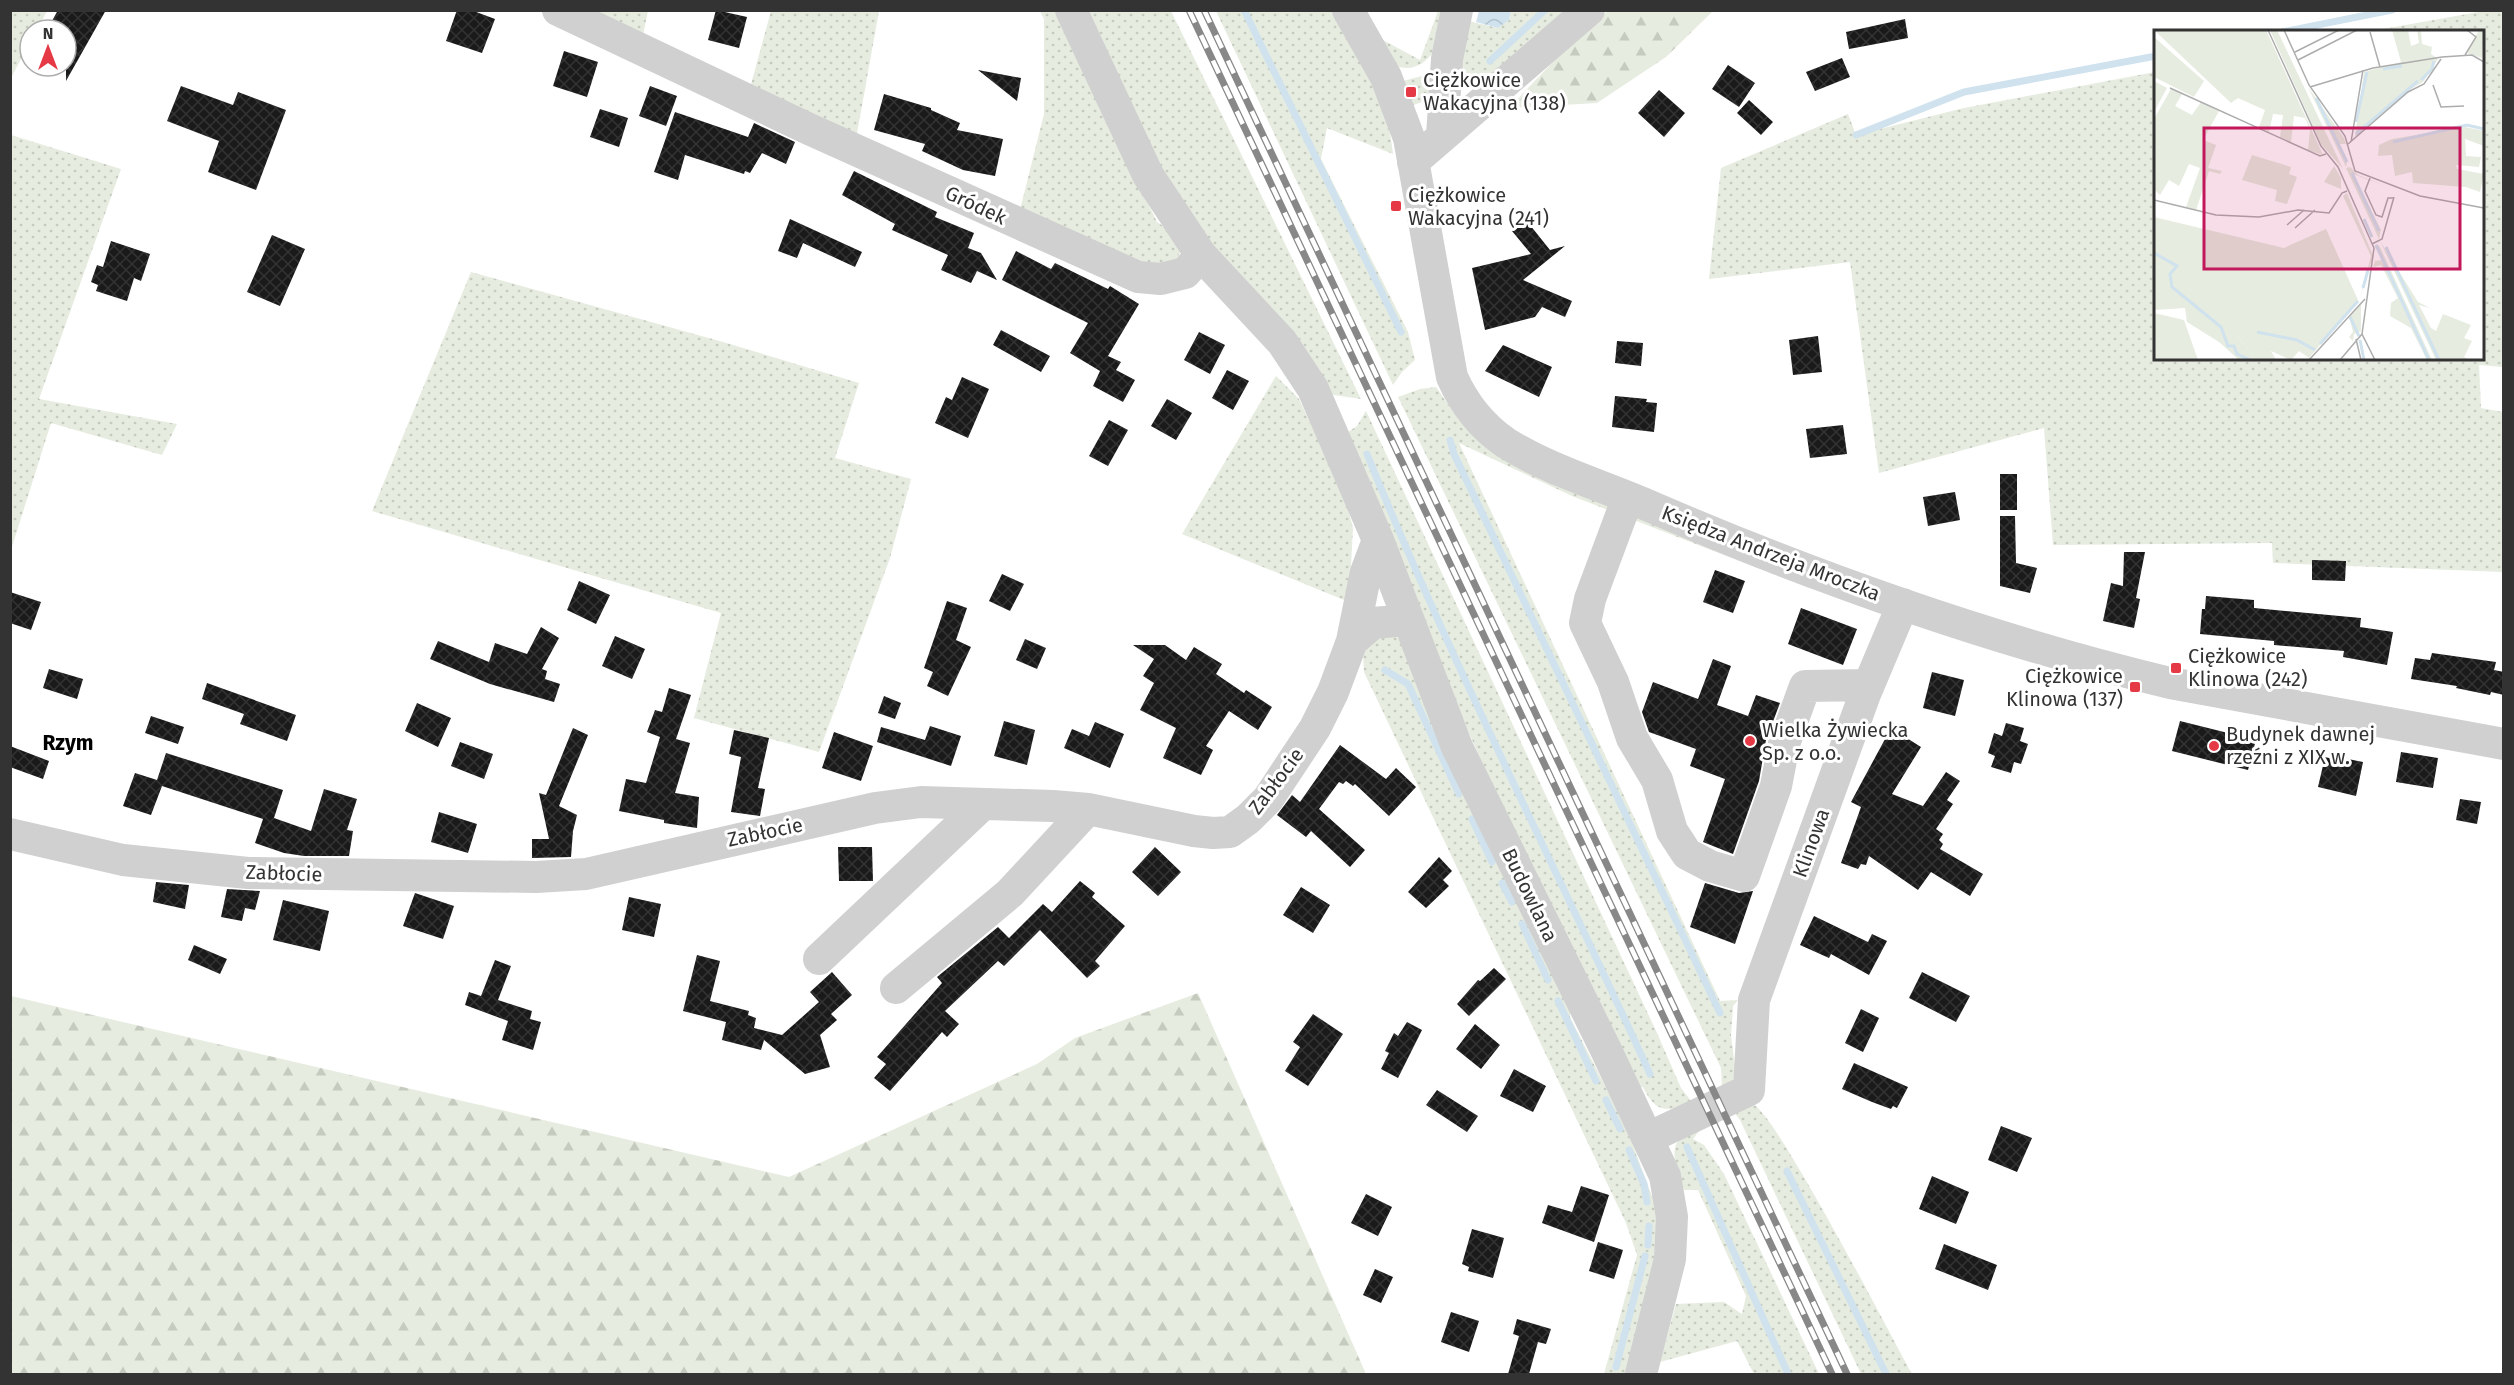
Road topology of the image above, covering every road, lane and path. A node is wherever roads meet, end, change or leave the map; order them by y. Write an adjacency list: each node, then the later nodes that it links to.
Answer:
1 (558, 10): 8 (street, Gródek)
2 (1071, 10): 8 (street)
3 (1348, 10): 7 (street, Księdza Andrzeja Mroczka)
4 (1457, 10): 6 (street)
5 (1589, 10): 6 (street)
6 (1442, 136): 7 (street)
7 (1413, 162): 9 (street, Księdza Andrzeja Mroczka)
8 (1201, 255): 10 (street, Budowlana)
9 (1628, 497): 11 (street, Księdza Andrzeja Mroczka); 14 (street)
10 (1378, 540): 12 (street, Budowlana); 13 (street, Zabłocie)
11 (1903, 604): 14 (street, Klinowa); 15 (street, Księdza Andrzeja Mroczka)
12 (1408, 620): 13 (street); 21 (street, Budowlana)
13 (1352, 641): 17 (street, Zabłocie)
14 (1869, 685): 21 (street, Klinowa)
15 (2504, 744)
16 (983, 804): 17 (street, Zabłocie); 18 (street, Zabłocie); 19 (street)
17 (1088, 809): 20 (street)
18 (10, 834)
19 (819, 959)
20 (896, 988)
21 (1648, 1138): 22 (street, Budowlana)
22 (1641, 1374)

